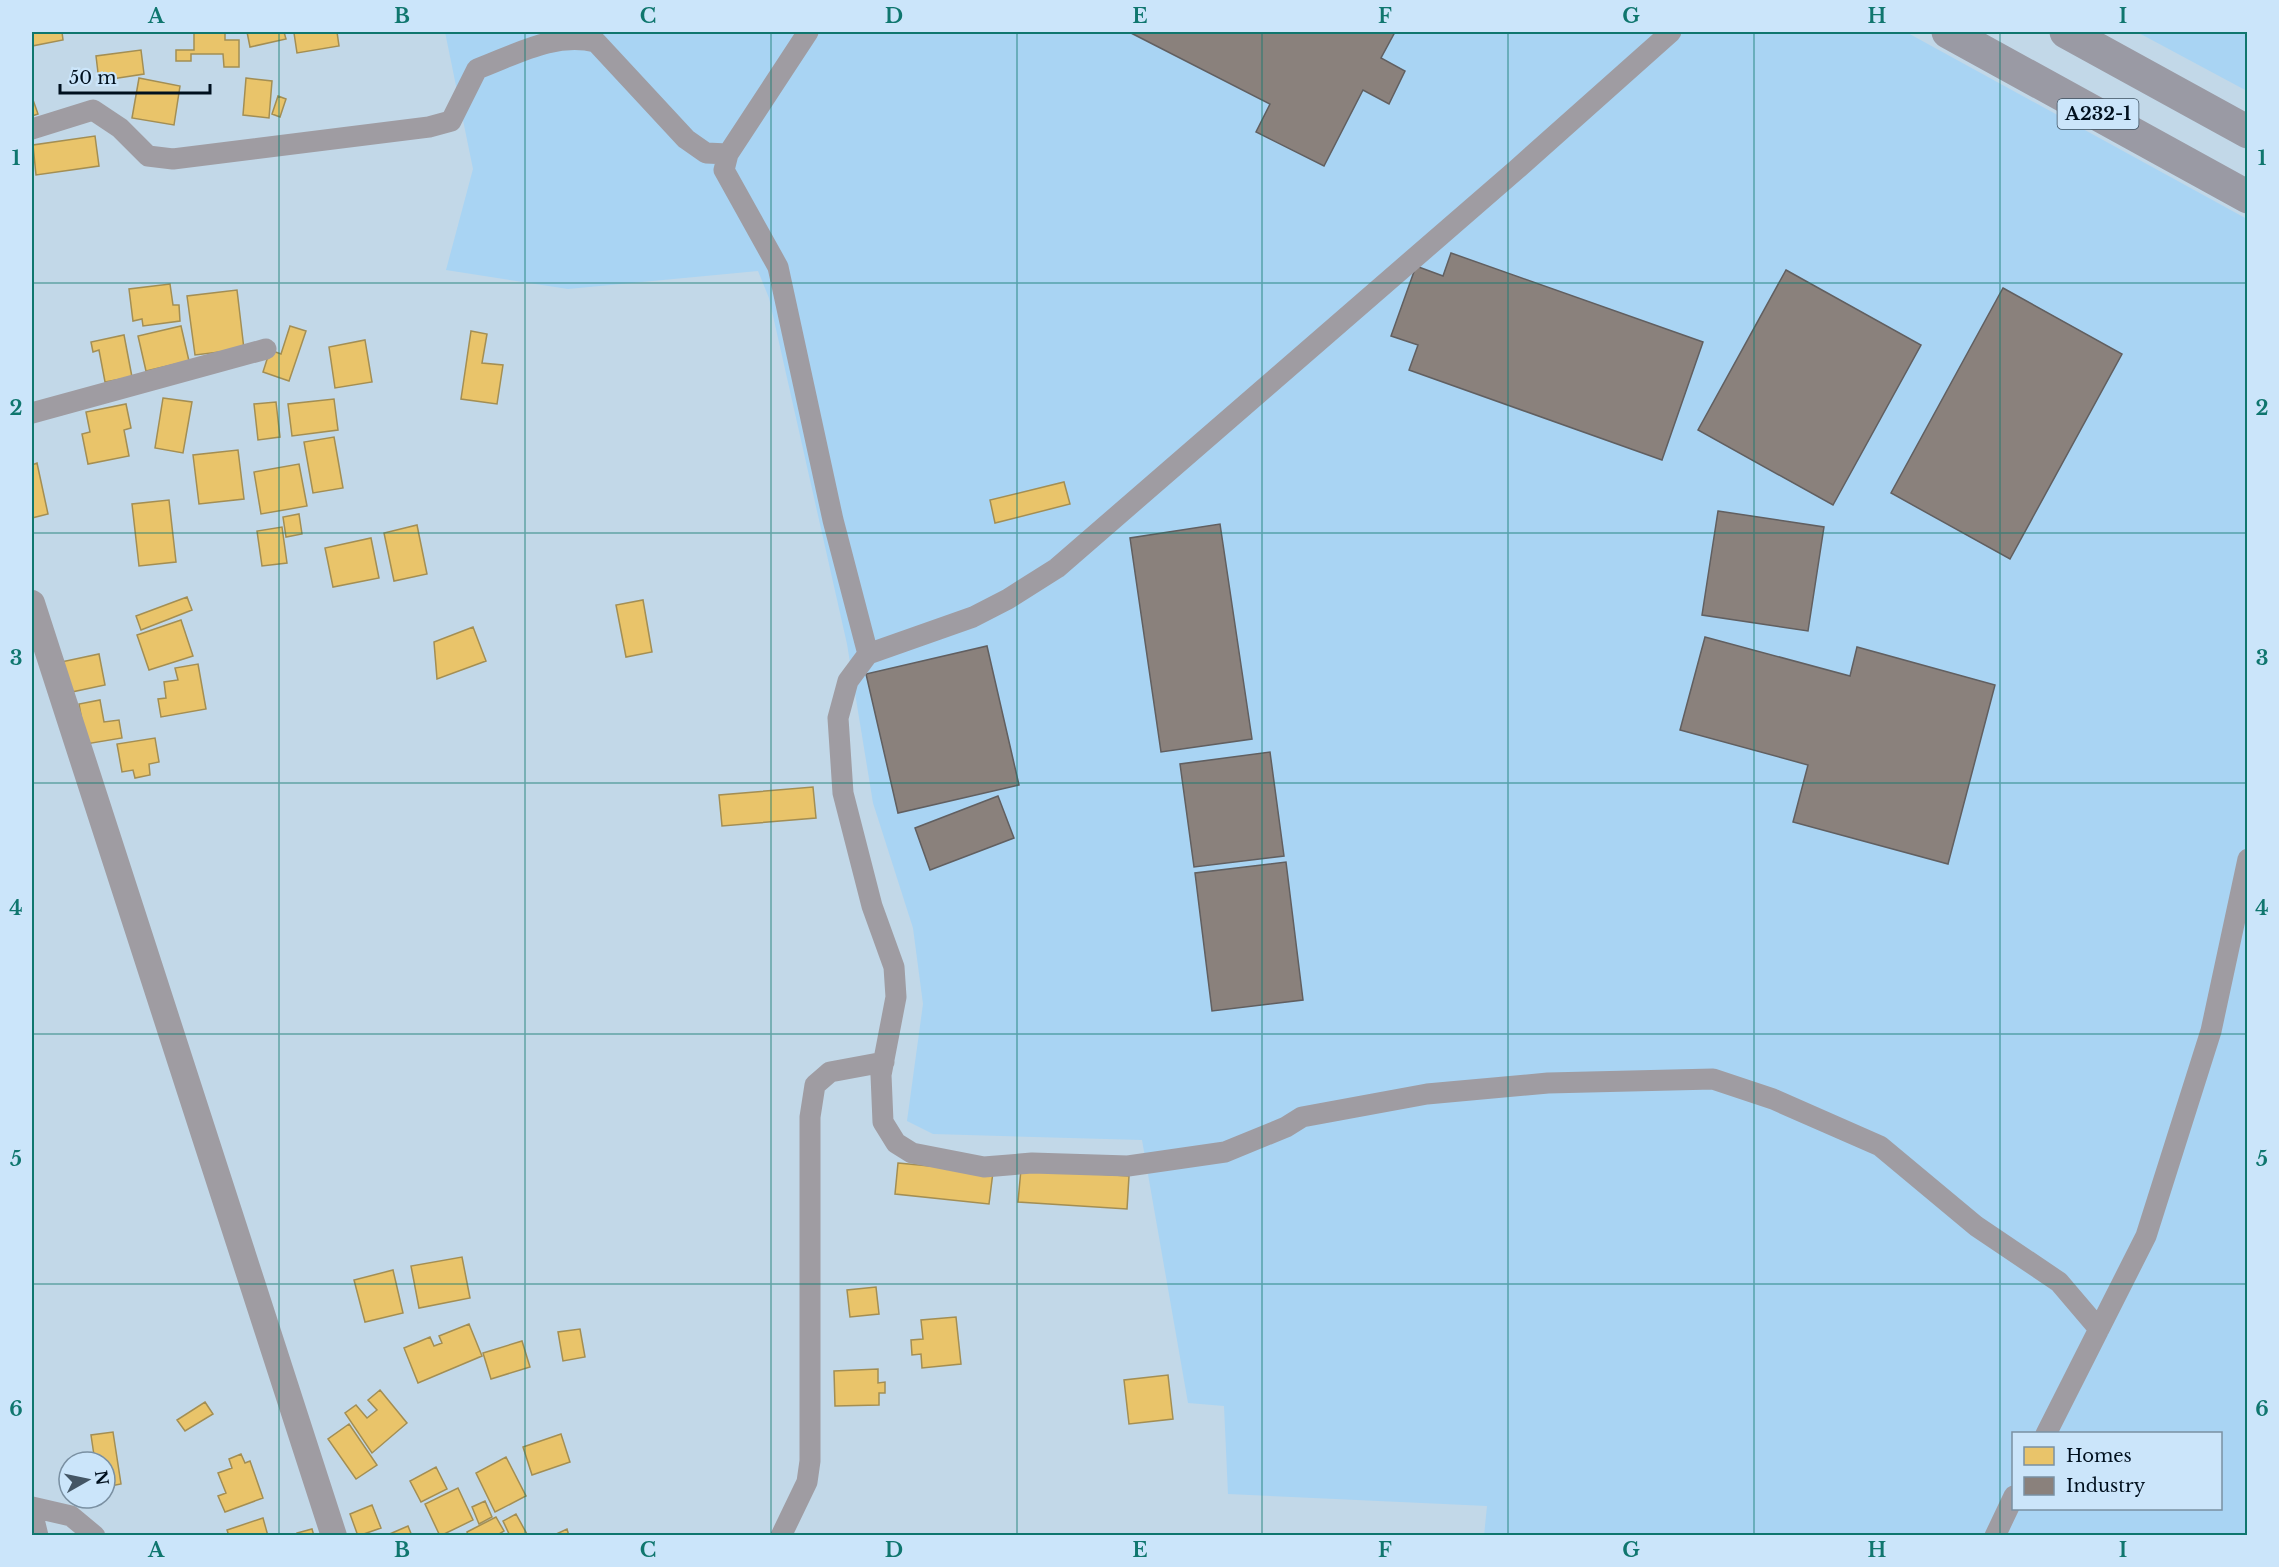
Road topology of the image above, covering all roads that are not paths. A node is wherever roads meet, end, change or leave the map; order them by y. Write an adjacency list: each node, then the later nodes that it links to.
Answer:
1 (808, 32): 7 (street)
2 (1671, 32): 12 (street)
3 (1948, 32): 8 (highway, A232-1)
4 (2066, 32): 6 (highway, A232-1)
5 (32, 129): 7 (street)
6 (2247, 132)
7 (728, 154): 12 (street)
8 (2247, 197)
9 (266, 349): 10 (street)
10 (32, 413)
11 (32, 603): 21 (street)
12 (868, 654): 14 (street)
13 (2247, 859): 15 (street)
14 (884, 1062): 15 (street); 22 (street)
15 (2100, 1329): 16 (street)
16 (2047, 1432)
17 (2012, 1498): 23 (street)
18 (32, 1509): 19 (street); 20 (street)
19 (38, 1536)
20 (95, 1536)
21 (334, 1536)
22 (781, 1536)
23 (1995, 1536)

